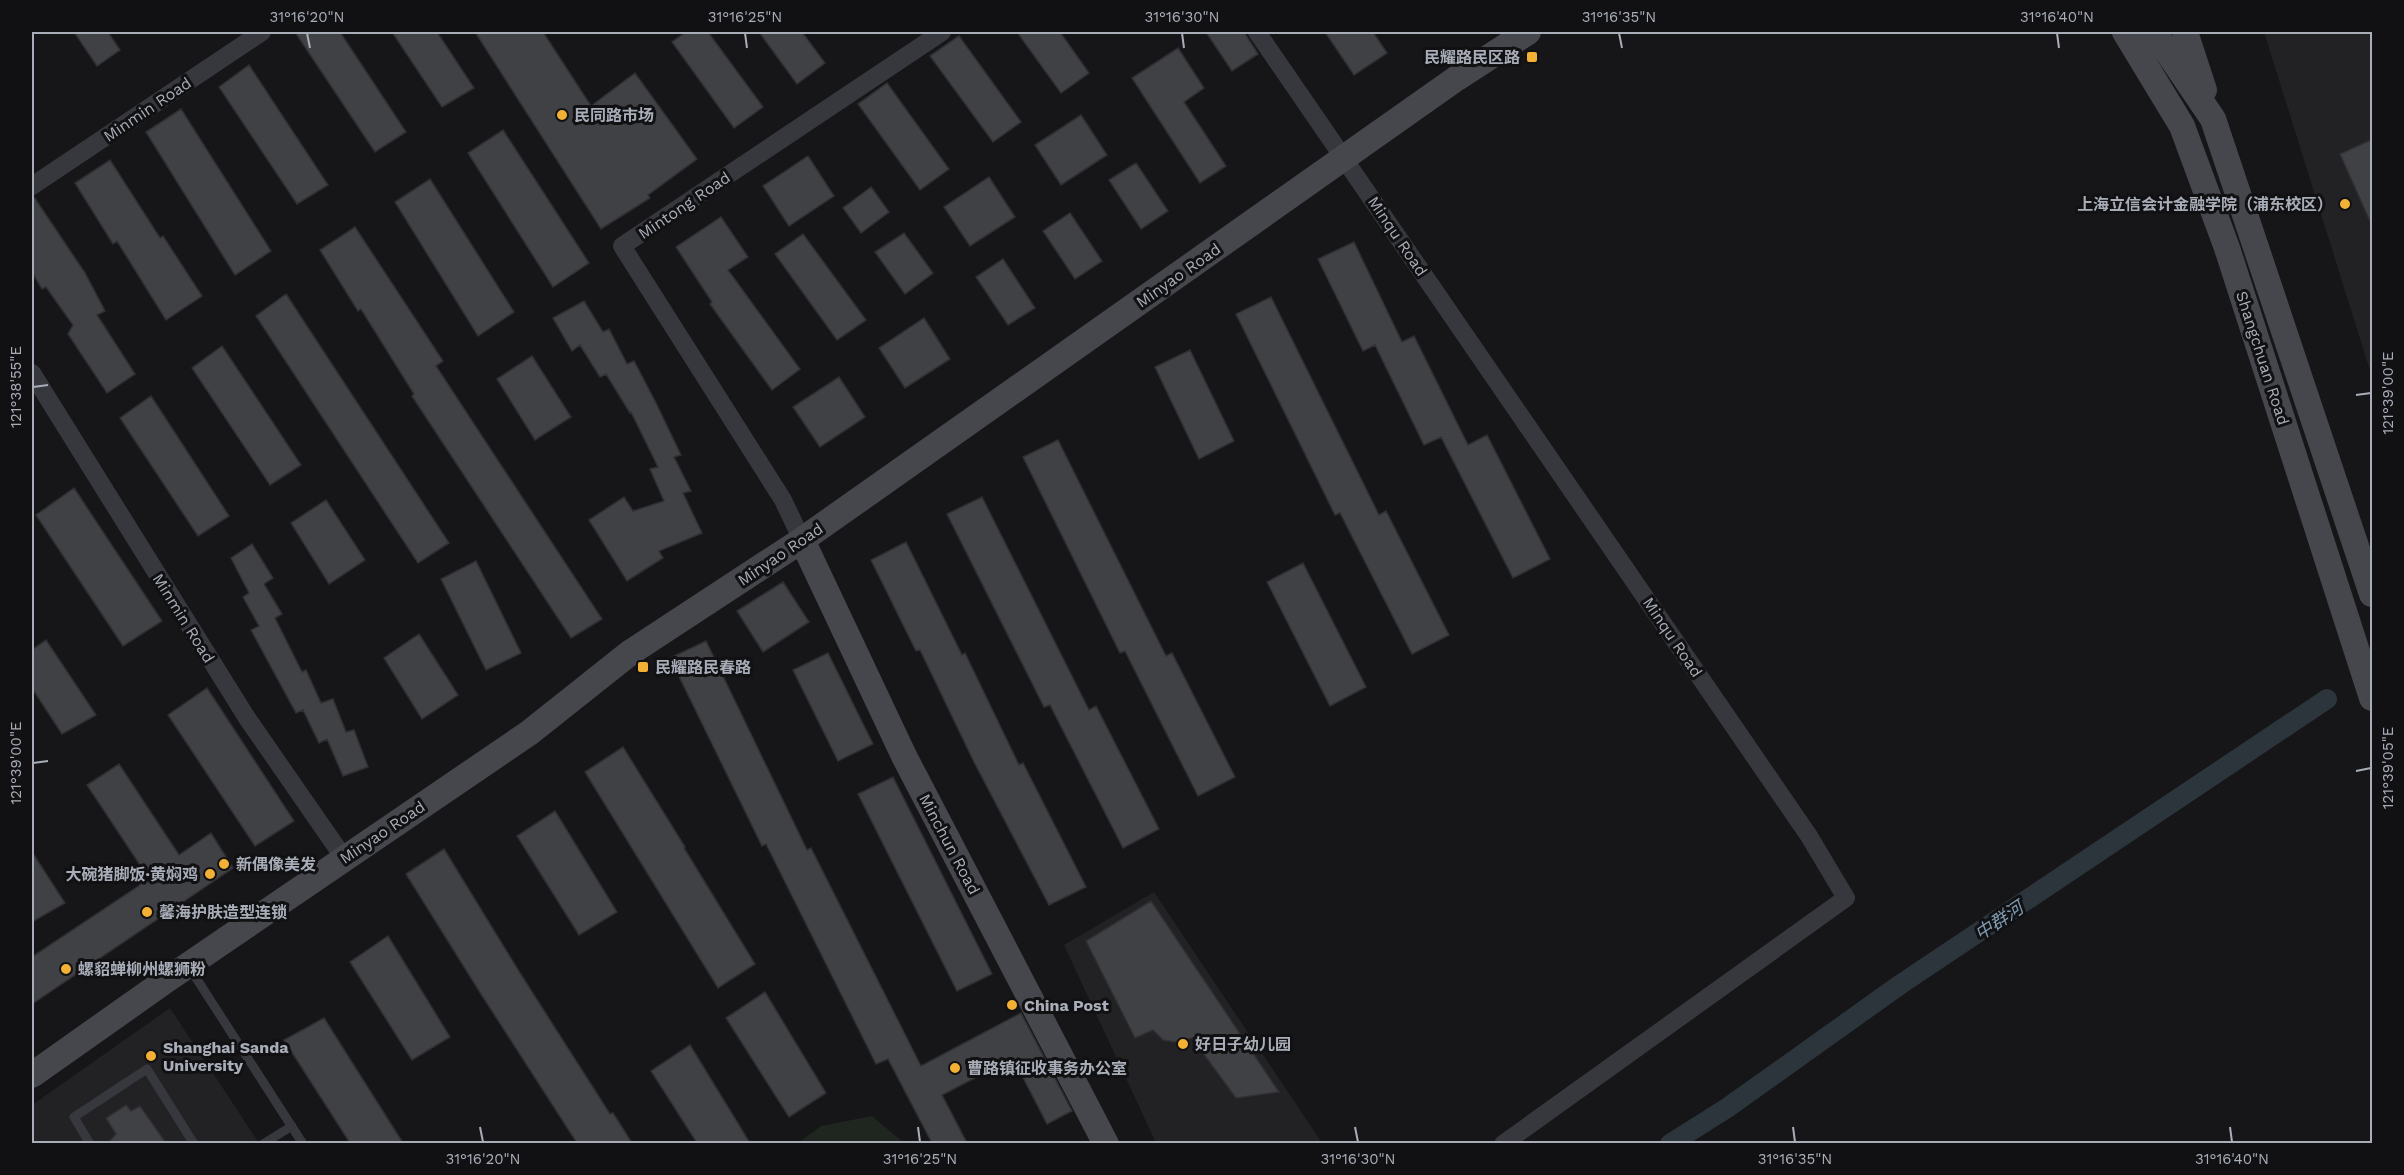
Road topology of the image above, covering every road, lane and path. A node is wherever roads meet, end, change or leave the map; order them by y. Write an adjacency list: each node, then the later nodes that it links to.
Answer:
1 (262, 32): 11 (street, Minmin Road)
2 (942, 32): 13 (street, Mintong Road)
3 (1257, 32): 10 (street, Minqu Road)
4 (1528, 32): 10 (street, Minyao Road)
5 (2125, 32): 9 (street, Shangchuan Road)
6 (2155, 32): 8 (street, Shangchuan Road); 9 (street)
7 (2185, 32): 8 (street)
8 (2213, 119): 14 (street, Shangchuan Road)
9 (2182, 126): 15 (street, Shangchuan Road)
10 (1345, 158): 13 (street, Minyao Road); 25 (street, Minqu Road)
11 (32, 186)
12 (32, 373): 16 (street, Minmin Road)
13 (802, 540): 16 (street, Minyao Road); 24 (street, Minchun Road)
14 (2373, 594)
15 (2373, 698)
16 (344, 858): 17 (street, Minyao Road)
17 (188, 965): 18 (street, Minyao Road); 19 (lane)
18 (32, 1075)
19 (292, 1125): 22 (lane); 23 (lane)
20 (90, 1143): 21 (lane)
21 (194, 1143)
22 (263, 1143)
23 (303, 1143)
24 (1106, 1143)
25 (1503, 1143)

